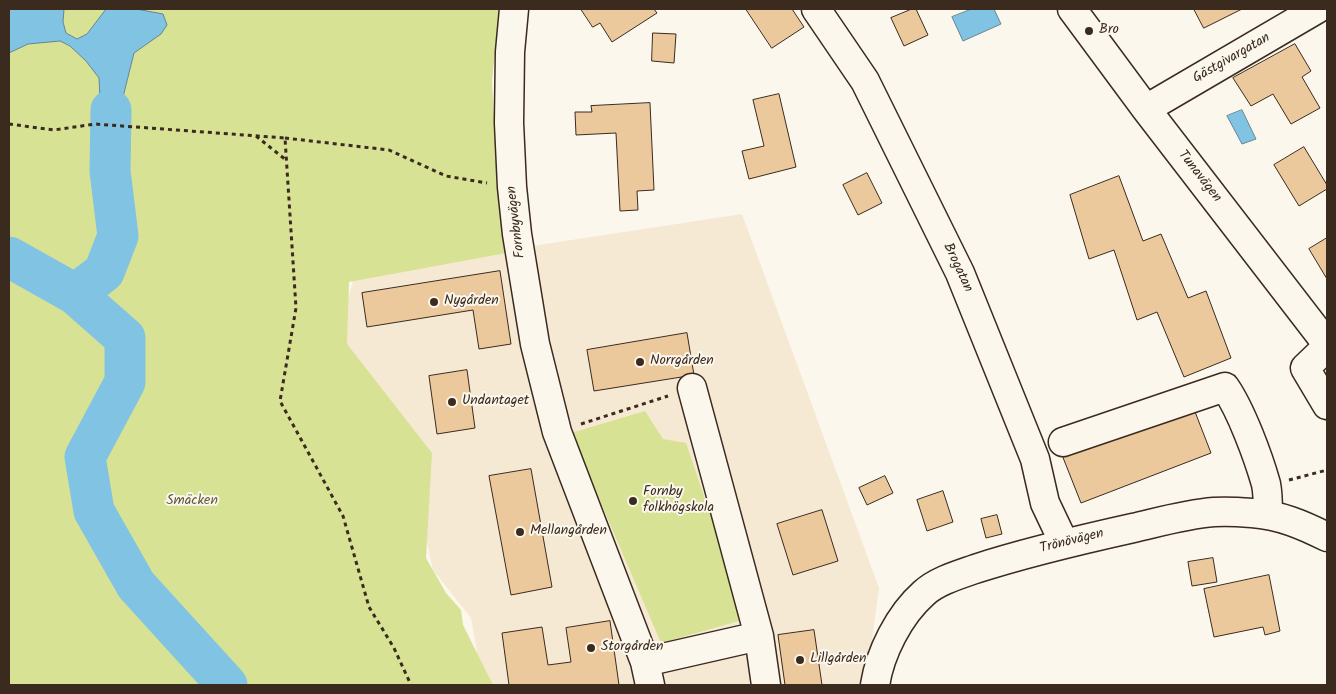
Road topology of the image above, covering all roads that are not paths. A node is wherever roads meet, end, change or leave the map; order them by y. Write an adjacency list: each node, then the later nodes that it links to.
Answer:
1 (514, 9): 14 (street, Fornbyvägen)
2 (816, 9): 12 (street, Brogatan)
3 (1072, 9): 5 (street, Tunavägen)
4 (1317, 9): 5 (street, Gästgivargatan)
5 (1146, 109): 6 (street, Tunavägen)
6 (1327, 346): 8 (street)
7 (692, 388): 13 (street)
8 (1327, 405)
9 (1063, 442): 10 (street)
10 (1268, 515): 11 (street, Trönövägen); 12 (street, Trönövägen)
11 (1327, 537)
12 (1064, 543): 16 (street, Trönövägen)
13 (759, 636): 14 (street); 15 (street)
14 (648, 674)
15 (766, 685)
16 (875, 685)

